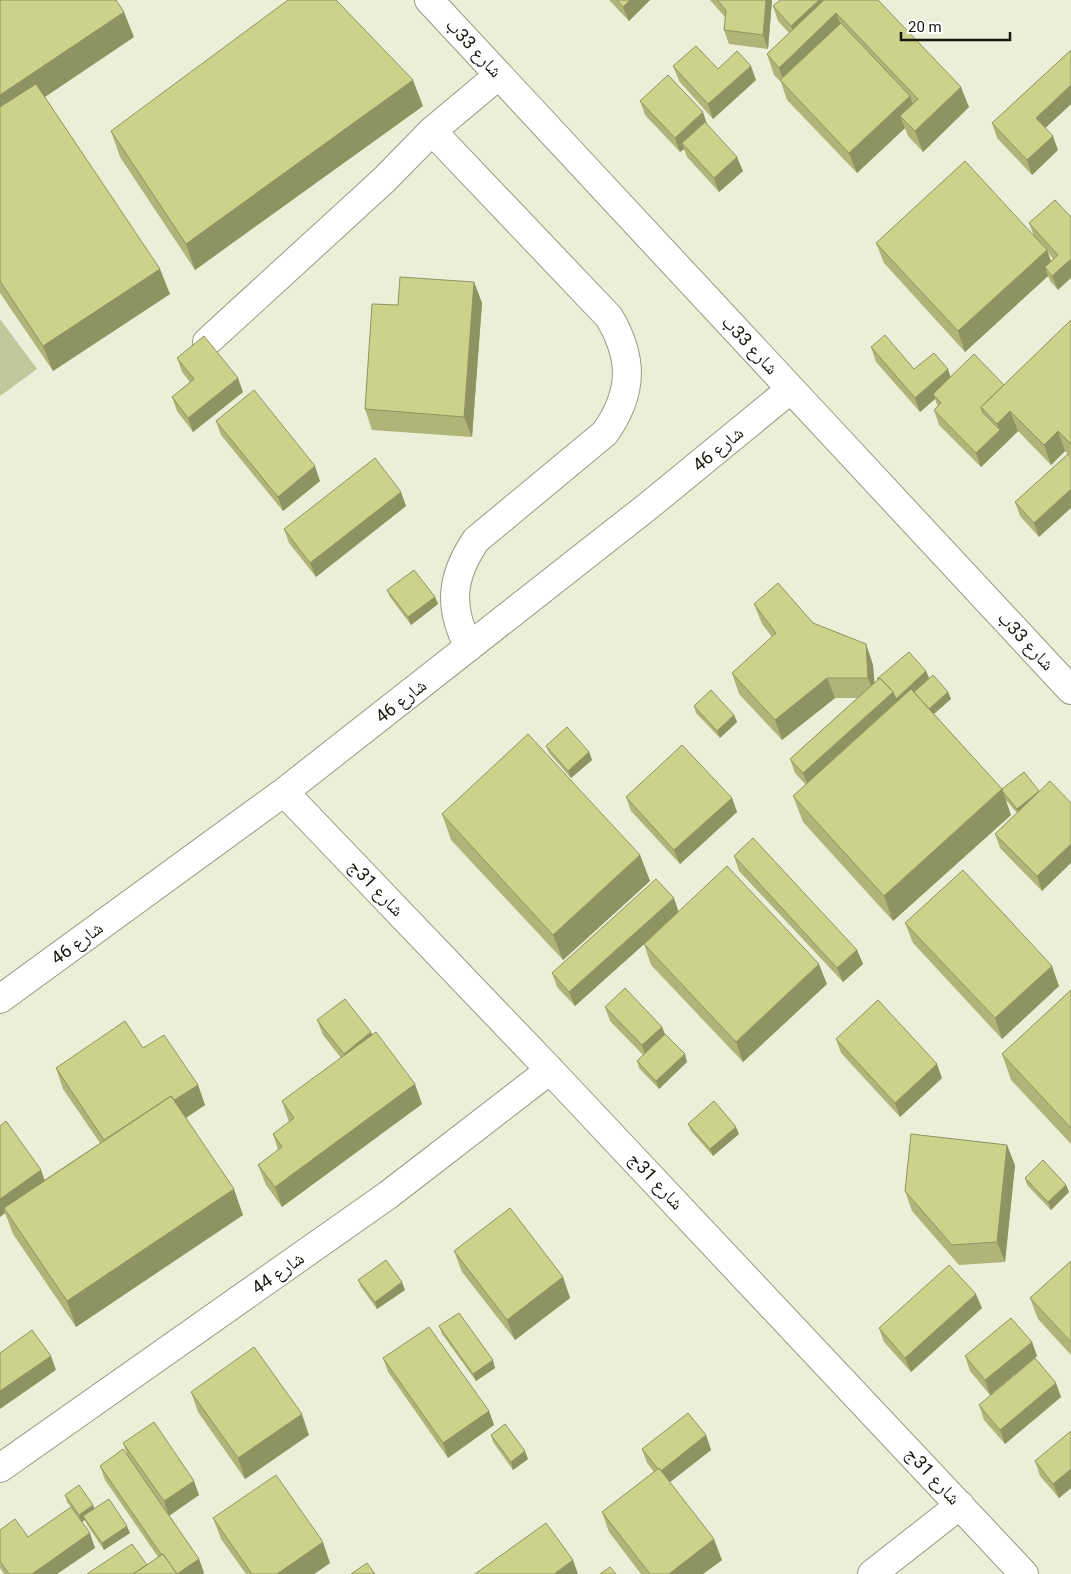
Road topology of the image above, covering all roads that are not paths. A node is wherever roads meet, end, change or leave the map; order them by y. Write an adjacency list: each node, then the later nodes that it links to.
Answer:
1 (429, 0): 2 (street, شارع 33ب)
2 (499, 75): 3 (street); 5 (street, شارع 33ب)
3 (432, 131): 4 (street); 6 (street)
4 (207, 342)
5 (791, 389): 6 (street, شارع 46); 7 (street, شارع 33ب)
6 (469, 647): 8 (street, شارع 46)
7 (1071, 690)
8 (284, 792): 9 (street, شارع 46); 10 (street, شارع 31ج)
9 (0, 999)
10 (550, 1070): 11 (street, شارع 44); 12 (street, شارع 31ج)
11 (0, 1468)
12 (960, 1505): 13 (street); 14 (street, شارع 31ج)
13 (872, 1574)
14 (1024, 1574)

